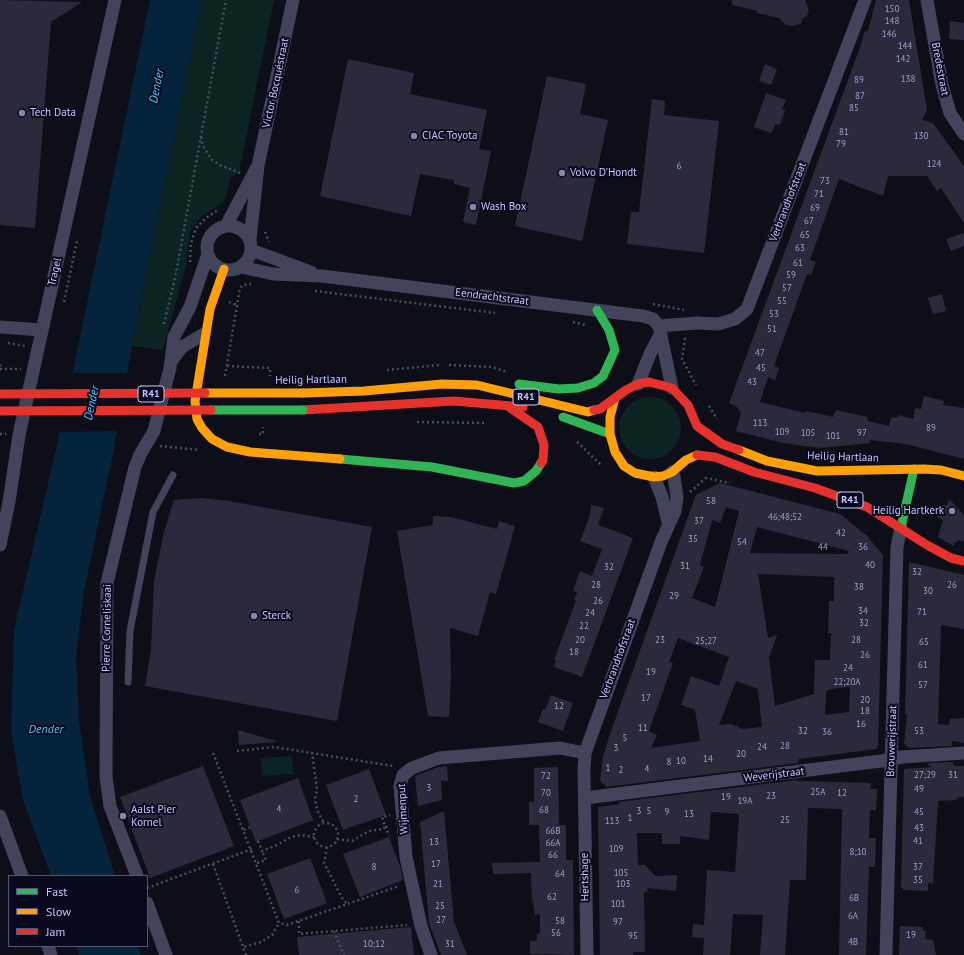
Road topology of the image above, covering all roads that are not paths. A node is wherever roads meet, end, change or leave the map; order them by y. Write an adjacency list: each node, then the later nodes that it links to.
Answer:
1 (115, 0): 16 (street, Tragel)
2 (293, 0): 6 (street, Victor Bocquéstraat)
3 (865, 0): 15 (street, Verbrandhofstraat)
4 (928, 0): 5 (street, Bredestraat)
5 (964, 134)
6 (258, 166): 7 (street); 8 (street, Victor Bocquéstraat)
7 (226, 226): 8 (street); 9 (street)
8 (250, 244): 10 (street); 12 (street, Eendrachtstraat)
9 (208, 254): 11 (street); 18 (street, Pierre Corneliskaai)
10 (241, 267): 11 (street); 12 (street, Eendrachtstraat)
11 (224, 269): 17 (main road)
12 (322, 276): 13 (street, Eendrachtstraat)
13 (597, 310): 15 (street, Eendrachtstraat); 20 (main road)
14 (0, 327): 16 (street)
15 (660, 329): 19 (street); 21 (street)
16 (42, 330): 36 (street, Tragel)
17 (204, 334): 18 (street, Pierre Corneliskaai); 24 (main road)
18 (171, 361): 45 (street, Pierre Corneliskaai)
19 (638, 384): 21 (main road); 23 (main road, Heilig Hartlaan / R41)
20 (477, 385): 22 (main road, Heilig Hartlaan / R41, bridge); 23 (main road, Heilig Hartlaan / R41)
21 (672, 388): 29 (main road, Heilig Hartlaan)
22 (0, 394)
23 (615, 398): 28 (main road, R41)
24 (509, 407): 25 (main road, R41); 26 (main road, R41, bridge)
25 (531, 409)
26 (0, 411)
27 (554, 415): 28 (main road)
28 (610, 434): 33 (main road, R41)
29 (914, 469): 32 (main road, Heilig Hartlaan); 35 (main road)
30 (672, 472): 33 (main road, R41); 34 (street, Verbrandhofstraat); 35 (main road, R41)
31 (174, 475): 38 (lane)
32 (964, 476)
33 (654, 477): 34 (street)
34 (668, 522): 39 (street, Verbrandhofstraat)
35 (901, 527): 37 (main road, R41); 41 (street, Brouwerijstraat)
36 (0, 545)
37 (964, 561)
38 (128, 682)
39 (585, 753): 42 (street, Verbrandhofstraat); 48 (street, Wijmenput)
40 (964, 753): 41 (street, Weverijstraat)
41 (891, 758): 42 (street, Weverijstraat); 50 (street, Brouwerijstraat)
42 (585, 798): 49 (street, Hertshage)
43 (0, 816): 44 (street)
44 (22, 875)
45 (137, 875)
46 (148, 906): 47 (street)
47 (166, 955)
48 (431, 955)
49 (587, 955)
50 (886, 955)

